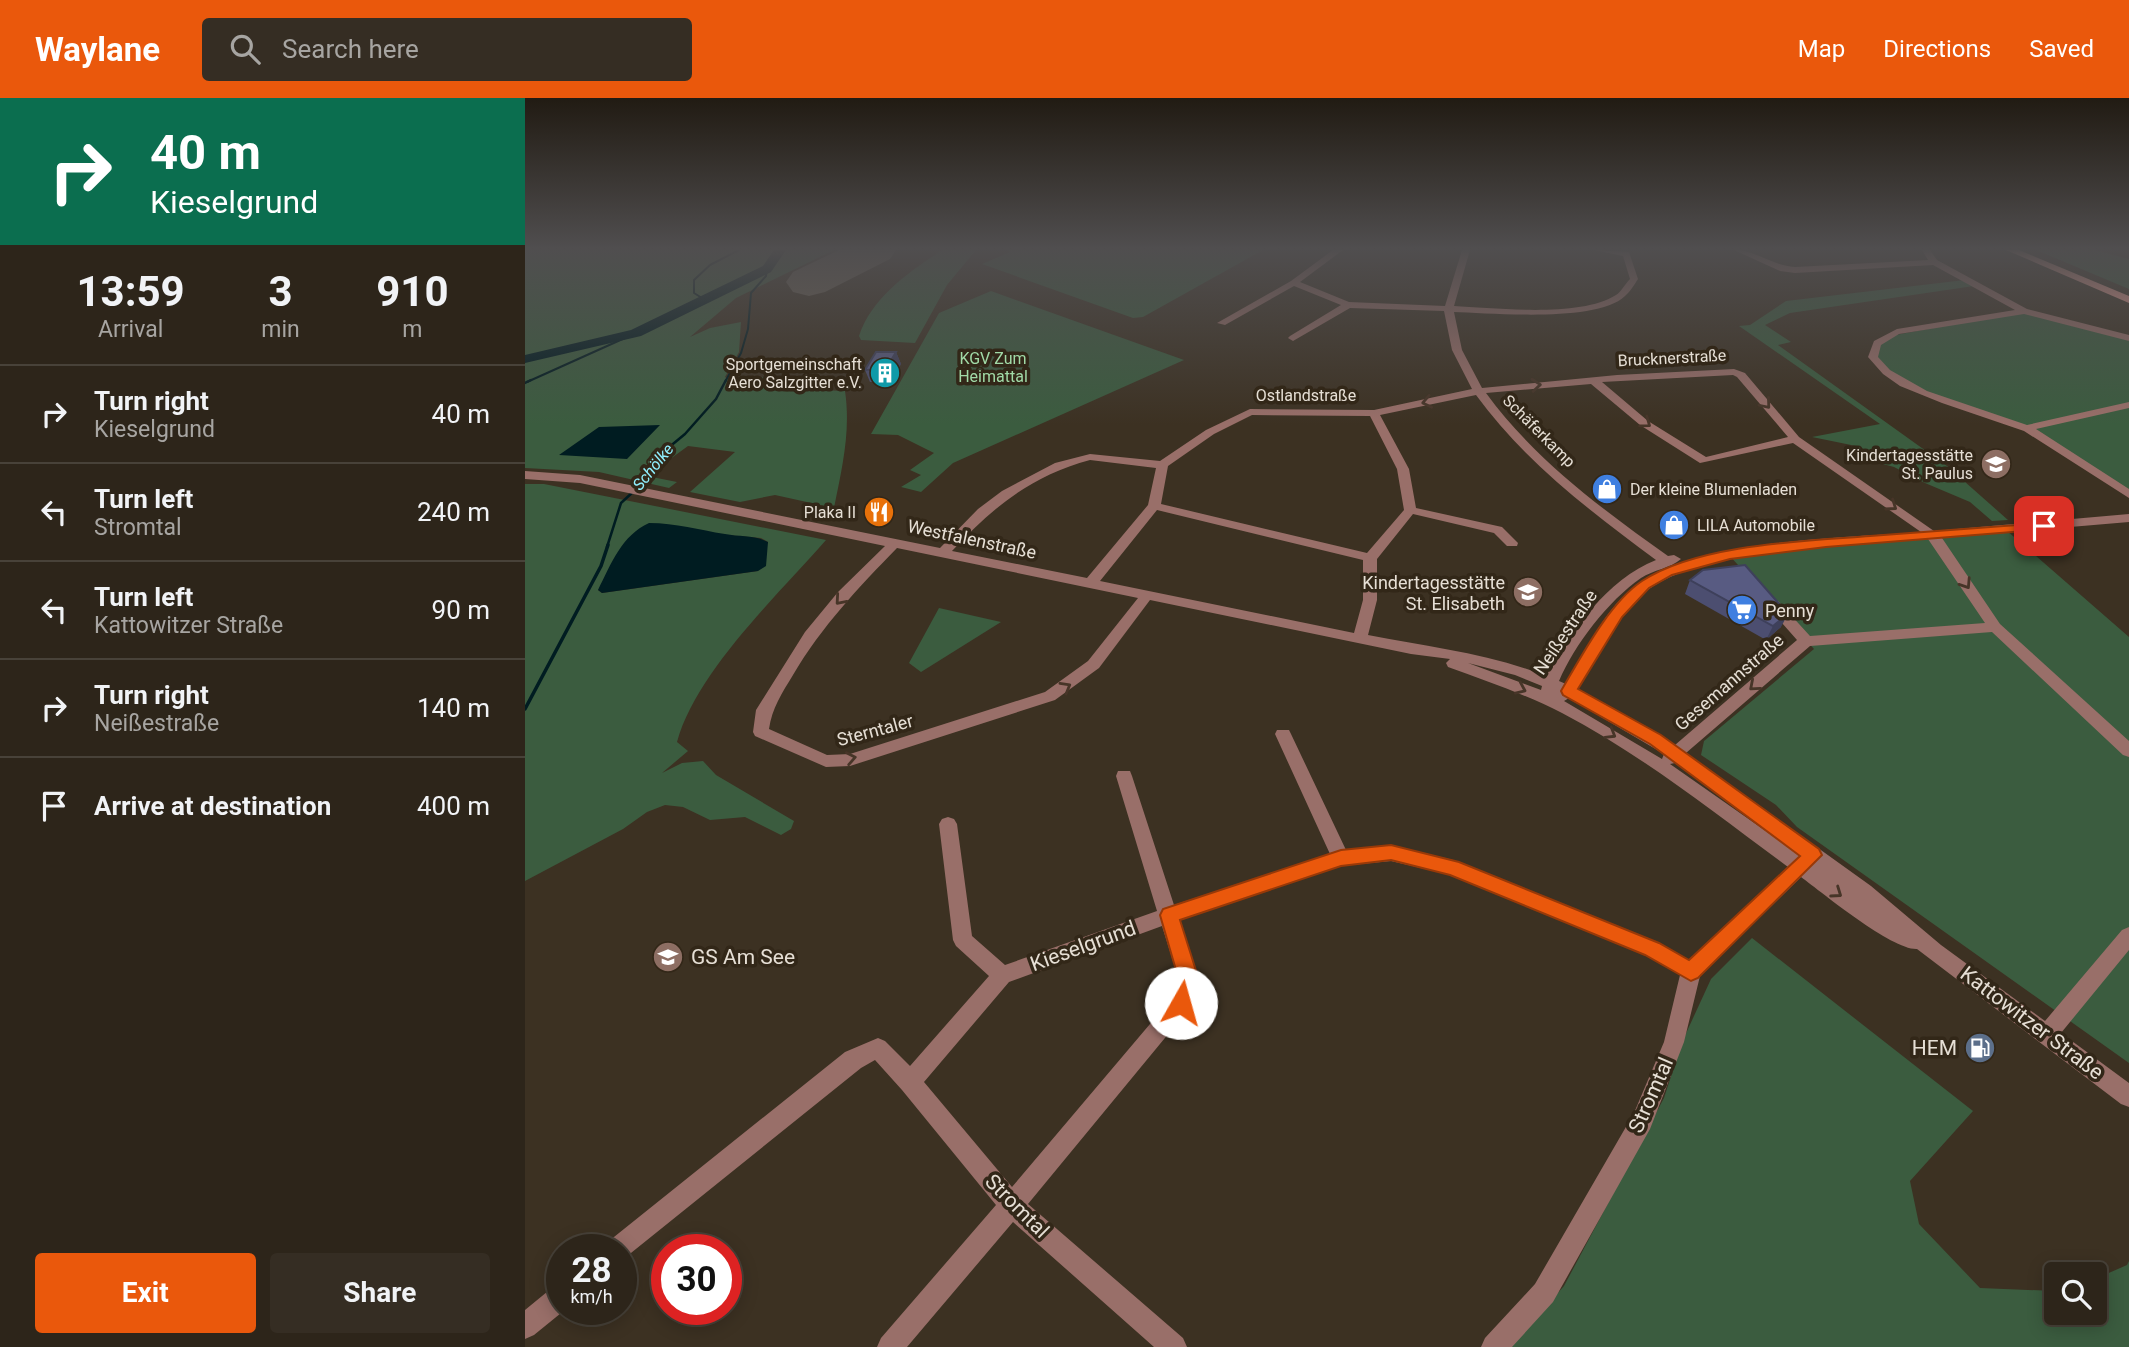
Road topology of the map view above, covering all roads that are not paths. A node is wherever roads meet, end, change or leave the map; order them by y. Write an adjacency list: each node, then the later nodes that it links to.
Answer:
1 (1248, 308): 8 (street)
2 (1343, 308): 10 (street)
3 (1414, 308): 6 (street)
4 (1576, 308): 6 (street)
5 (2021, 308): 7 (street)
6 (1449, 310): 12 (street, Schäferkamp)
7 (2024, 310): 9 (street); 15 (street)
8 (1222, 323)
9 (2128, 337)
10 (1293, 338)
11 (1593, 380): 12 (street, Brucknerstraße, one-way to 11); 16 (street, one-way to 16); 16 (street, Brucknerstraße, one-way to 16)
12 (1479, 391): 14 (street, Ostlandstraße, one-way to 14); 29 (street, Schäferkamp)
13 (2129, 405): 15 (street)
14 (1374, 413): 17 (street, Ostlandstraße); 21 (street)
15 (2027, 428): 19 (street)
16 (1795, 439): 23 (street, Brucknerstraße, one-way to 23)
17 (1162, 465): 20 (street); 27 (street)
18 (525, 475): 24 (street, Westfalenstraße)
19 (2129, 494)
20 (1154, 506): 28 (street); 30 (street)
21 (1410, 510): 25 (street); 28 (street)
22 (2126, 521): 23 (street, Neißestraße)
23 (1932, 536): 26 (street, Neißestraße); 33 (street, one-way to 33)
24 (895, 543): 27 (street, Westfalenstraße); 32 (street, Sterntaler, one-way to 32)
25 (1512, 543)
26 (1797, 547): 29 (street, Neißestraße); 29 (street, Neißestraße)
27 (943, 553): 30 (street, Westfalenstraße)
28 (1370, 558): 34 (street)
29 (1662, 566): 37 (street, Neißestraße); 38 (street, Neißestraße)
30 (1090, 584): 32 (street, Westfalenstraße)
31 (1760, 589): 35 (street)
32 (1146, 596): 34 (street, Westfalenstraße)
33 (1994, 627): 35 (street, Gesemannstraße); 41 (street)
34 (1360, 638): 36 (street, Westfalenstraße)
35 (1806, 641): 42 (street, Gesemannstraße, one-way to 42)
36 (1411, 649): 37 (street, Westfalenstraße); 39 (street, Westfalenstraße, one-way to 39)
37 (1550, 683): 38 (street, Westfalenstraße); 39 (street, Neißestraße)
38 (1569, 691): 39 (street, Neißestraße); 42 (street, Kattowitzer Straße)
39 (1551, 702): 43 (street, Kattowitzer Straße, one-way to 43)
40 (1283, 734): 46 (street)
41 (2129, 751)
42 (1675, 753): 43 (street, Gesemannstraße); 47 (street, Kattowitzer Straße)
43 (1661, 765): 47 (street, Kattowitzer Straße)
44 (1124, 776): 48 (street)
45 (948, 824): 51 (street)
46 (1341, 858): 48 (street, Kieselgrund); 50 (street, Kieselgrund)
47 (1806, 861): 50 (street); 52 (street, Kattowitzer Straße)
48 (1169, 915): 51 (street, Kieselgrund); 55 (street)
49 (2129, 936): 52 (street)
50 (1691, 971): 61 (street, Stromtal)
51 (1002, 975): 53 (street, Kieselgrund)
52 (2047, 1034): 54 (street, Kattowitzer Straße)
53 (910, 1082): 55 (street, Stromtal); 56 (street, Stromtal)
54 (2129, 1096)
55 (1011, 1206): 59 (street); 60 (street, Stromtal)
56 (637, 1235)
57 (546, 1309): 58 (street)
58 (525, 1326)
59 (890, 1347)
60 (1174, 1347)
61 (1494, 1347)

